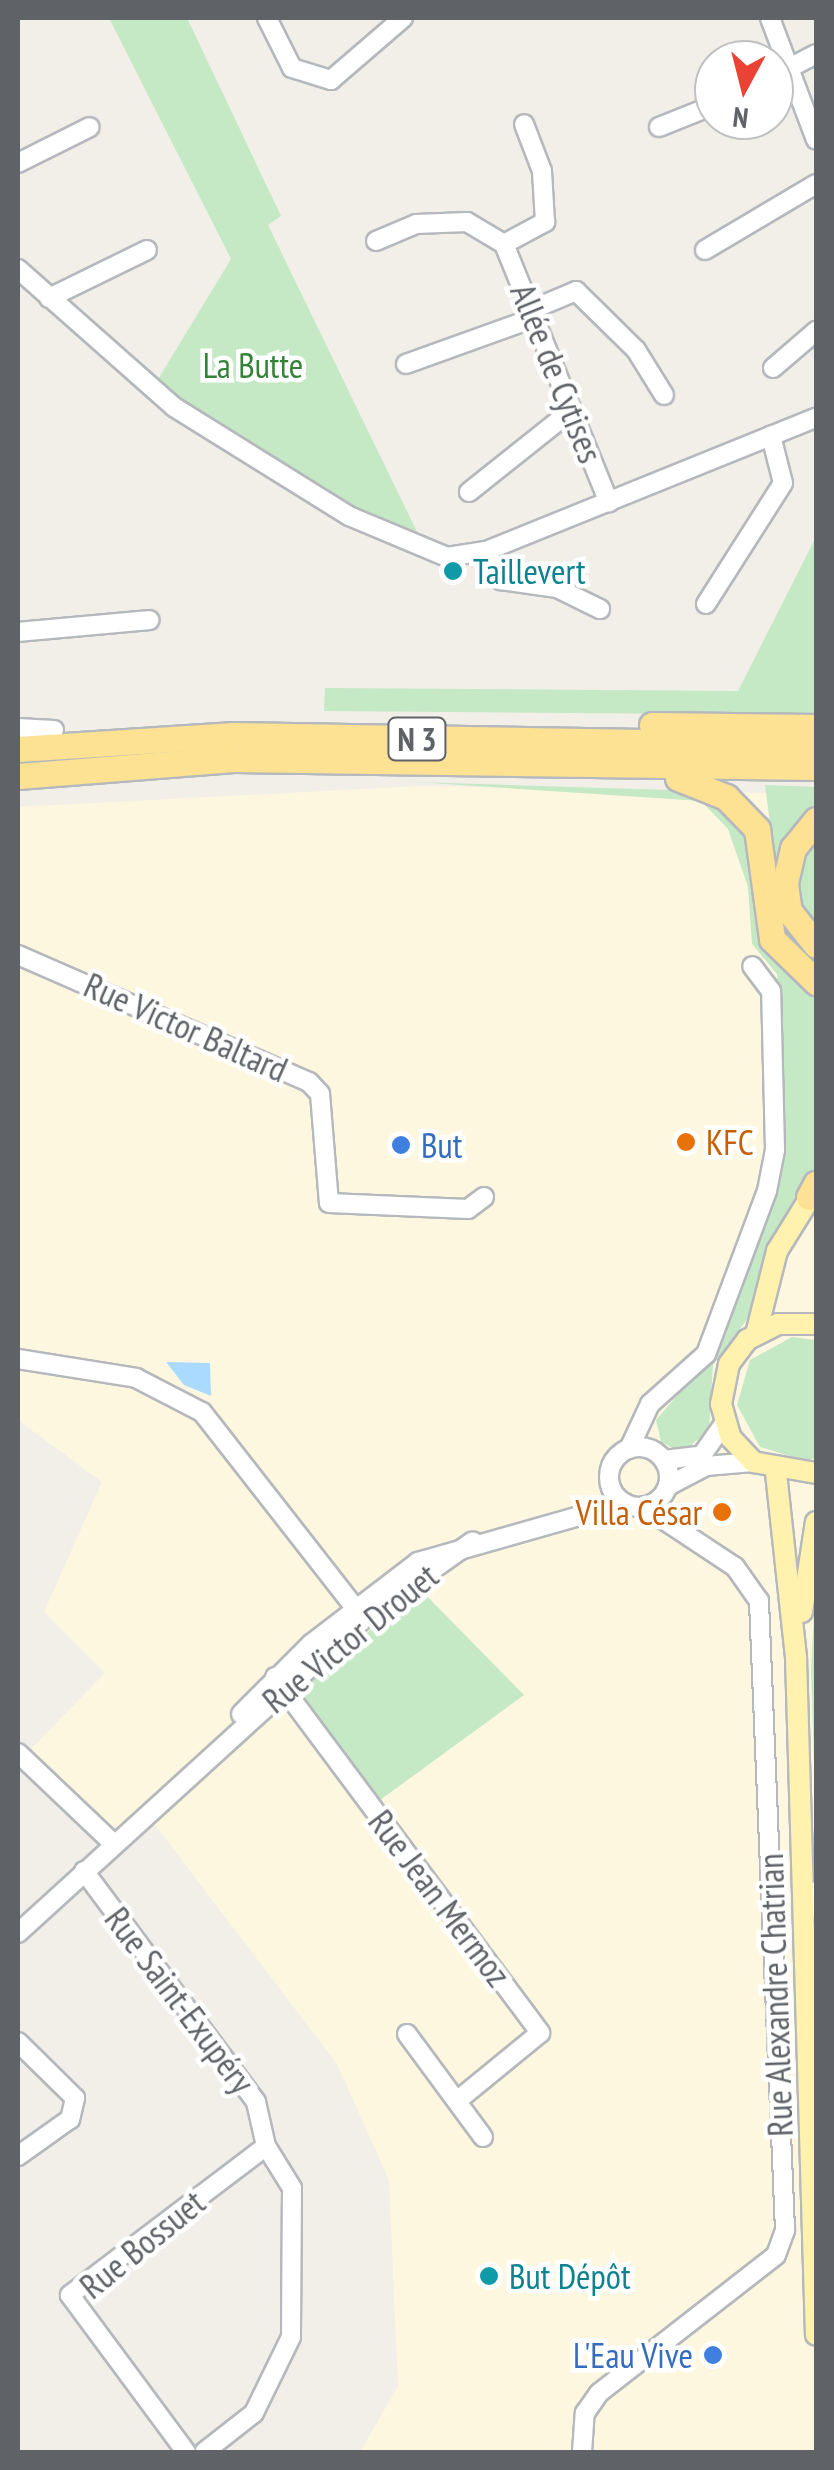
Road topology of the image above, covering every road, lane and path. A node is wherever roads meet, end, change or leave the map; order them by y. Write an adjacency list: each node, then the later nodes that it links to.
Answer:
1 (267, 18): 2 (street)
2 (403, 18)
3 (816, 54): 4 (street)
4 (794, 66)
5 (794, 98): 10 (street)
6 (694, 112): 8 (street)
7 (524, 124): 14 (street)
8 (658, 126)
9 (90, 127): 11 (street)
10 (816, 140)
11 (18, 163)
12 (816, 184): 16 (street)
13 (376, 241): 14 (street)
14 (504, 244): 19 (street, Allée de Cytises)
15 (148, 250): 18 (street)
16 (706, 250)
17 (18, 269): 18 (street)
18 (48, 298): 29 (street)
19 (533, 314): 21 (street); 23 (street); 24 (street, Allée de Cytises)
20 (816, 330): 22 (street)
21 (406, 364)
22 (773, 368)
23 (664, 395)
24 (572, 410): 27 (street); 28 (street, Allée de Cytises)
25 (816, 418): 26 (street)
26 (772, 436): 28 (street); 30 (street)
27 (469, 492)
28 (609, 502): 29 (street)
29 (486, 551): 31 (street)
30 (706, 604)
31 (600, 609)
32 (149, 620): 33 (street)
33 (18, 632)
34 (816, 727): 35 (highway)
35 (18, 731)
36 (816, 745): 37 (highway, N 3)
37 (18, 749)
38 (406, 762): 39 (highway, N 3); 40 (highway, N 3); 41 (highway)
39 (816, 766)
40 (18, 776)
41 (678, 778): 42 (highway); 47 (highway)
42 (816, 782)
43 (816, 820): 44 (highway)
44 (816, 945)
45 (18, 955): 49 (street, Rue Victor Baltard)
46 (752, 966): 53 (street, Rue Victor Drouet)
47 (816, 982)
48 (814, 1190): 51 (main road)
49 (484, 1197)
50 (816, 1324): 51 (main road)
51 (756, 1334): 54 (main road)
52 (18, 1359): 66 (street)
53 (645, 1417): 55 (street, Rue Victor Drouet); 56 (street)
54 (724, 1424): 56 (street); 57 (main road)
55 (628, 1449): 56 (street); 60 (street, Rue Victor Drouet)
56 (659, 1456): 61 (street)
57 (753, 1462): 58 (main road); 61 (street, Rue Victor Drouet)
58 (776, 1473): 59 (main road); 67 (main road)
59 (816, 1473)
60 (610, 1482): 62 (street); 63 (street, Rue Victor Drouet)
61 (664, 1492): 62 (street, Rue Victor Drouet); 65 (street)
62 (634, 1505): 63 (street, Rue Victor Drouet); 65 (street, Rue Alexandre Chatrian)
63 (581, 1510): 66 (street, Rue Victor Drouet)
64 (816, 1522): 67 (main road)
65 (672, 1528): 87 (street, Rue Alexandre Chatrian)
66 (360, 1613): 68 (street, Rue Victor Drouet)
67 (796, 1658): 71 (main road)
68 (280, 1683): 73 (street, Rue Victor Drouet); 80 (street, Rue Jean Mermoz)
69 (18, 1753): 73 (street)
70 (18, 1765): 73 (street)
71 (799, 1827): 72 (street); 76 (main road)
72 (816, 1842)
73 (110, 1847): 74 (street, Rue Victor Drouet)
74 (84, 1871): 77 (street, Rue Victor Drouet); 82 (street, Rue Saint-Exupéry)
75 (816, 1892): 76 (street)
76 (802, 1918): 84 (main road)
77 (18, 1933)
78 (407, 2034): 80 (street)
79 (18, 2042): 83 (street)
80 (457, 2101): 81 (street)
81 (483, 2137)
82 (266, 2146): 85 (street, Rue Bossuet); 86 (street, Rue Saint-Exupéry)
83 (18, 2156)
84 (816, 2336)
85 (186, 2452)
86 (204, 2452)
87 (582, 2452)

